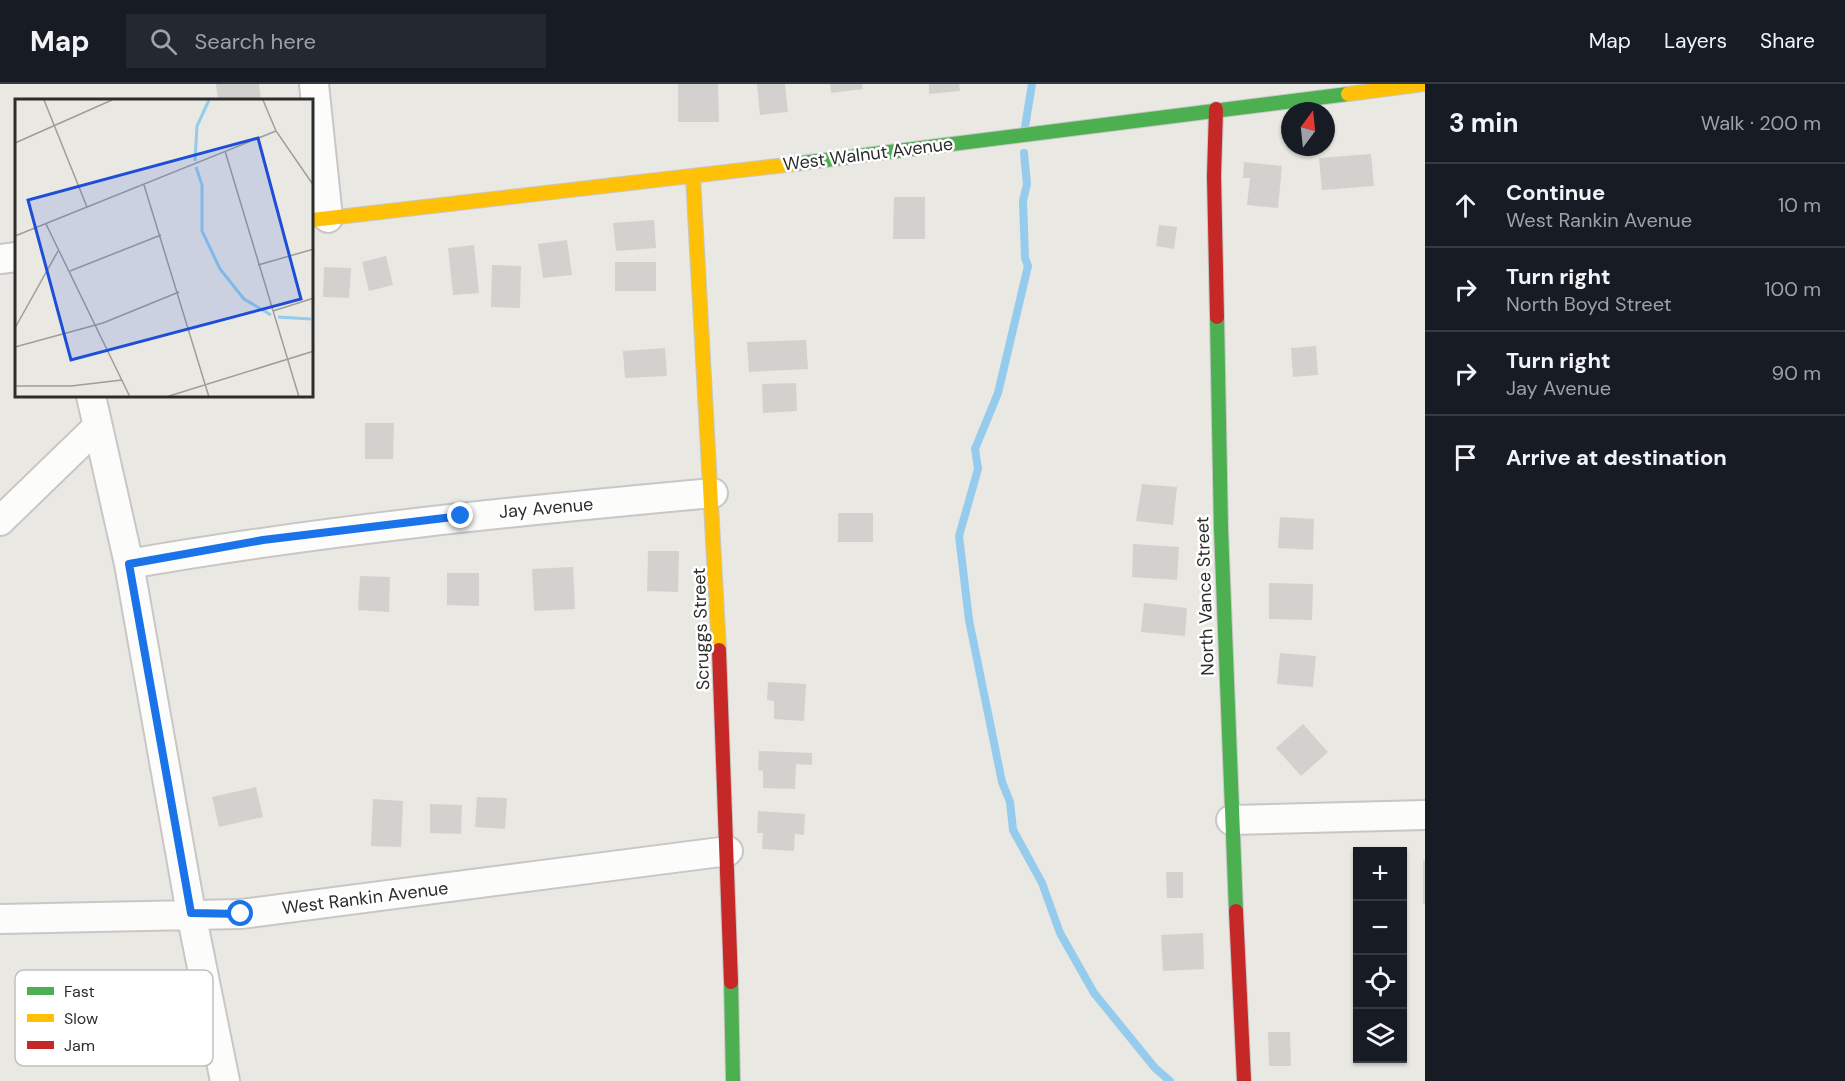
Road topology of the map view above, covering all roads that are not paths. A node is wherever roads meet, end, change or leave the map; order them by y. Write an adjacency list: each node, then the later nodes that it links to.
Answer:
1 (314, 84): 5 (street)
2 (1424, 84): 3 (street, West Walnut Avenue)
3 (1216, 109): 4 (street, West Walnut Avenue); 14 (street, North Vance Street)
4 (693, 177): 5 (street, West Walnut Avenue); 10 (street, Scruggs Street)
5 (320, 219)
6 (15, 257): 7 (street)
7 (0, 259)
8 (91, 398): 9 (street)
9 (96, 428): 11 (street); 12 (street)
10 (713, 493): 12 (street, Jay Avenue); 15 (street, Scruggs Street)
11 (0, 521)
12 (129, 564): 16 (street)
13 (1425, 815): 14 (street)
14 (1231, 820): 22 (street, North Vance Street)
15 (728, 852): 16 (street, West Rankin Avenue); 21 (street, Scruggs Street)
16 (191, 913): 17 (street, West Rankin Avenue); 18 (street)
17 (0, 919)
18 (203, 970)
19 (213, 1022): 20 (street)
20 (225, 1081)
21 (733, 1081)
22 (1244, 1081)

